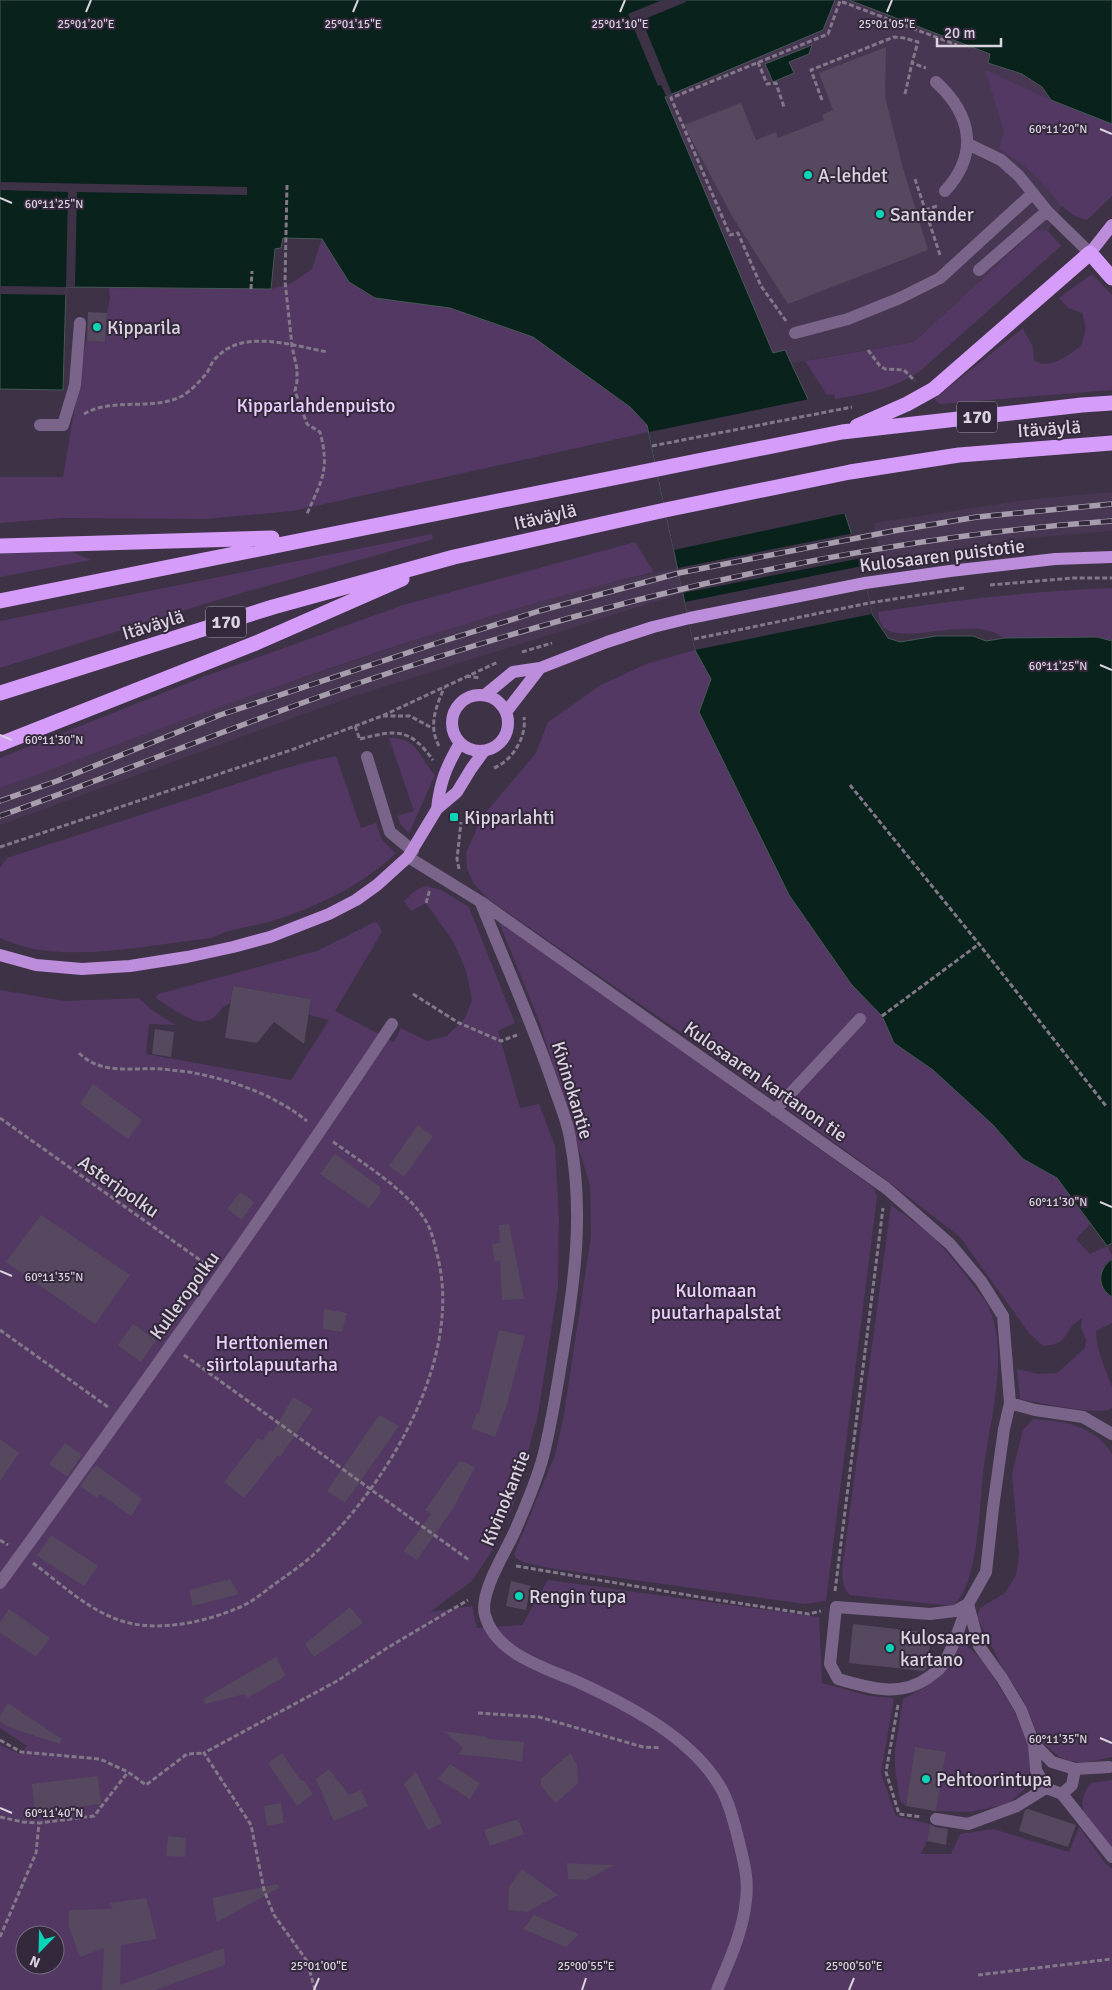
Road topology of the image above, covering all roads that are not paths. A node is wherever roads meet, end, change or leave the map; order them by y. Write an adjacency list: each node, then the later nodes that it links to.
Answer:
1 (936, 82): 2 (street)
2 (968, 144): 3 (street); 4 (street)
3 (945, 192)
4 (1033, 193): 5 (street); 12 (street)
5 (1047, 211): 8 (street); 9 (street)
6 (1112, 225): 8 (main road)
7 (1112, 240): 8 (main road)
8 (1090, 253): 10 (highway); 15 (highway)
9 (980, 270)
10 (1112, 278)
11 (80, 323): 14 (street)
12 (795, 333)
13 (1112, 403): 15 (highway, Itäväylä / 170)
14 (40, 425)
15 (842, 432): 17 (highway, Itäväylä / 170)
16 (1112, 443): 19 (highway, Itäväylä / 170)
17 (313, 537): 18 (highway); 21 (highway, Itäväylä / 170)
18 (0, 546)
19 (454, 557): 23 (highway, Itäväylä / 170); 27 (highway)
20 (1112, 557): 22 (main road, Kulosaaren puistotie)
21 (0, 601)
22 (540, 668): 24 (main road, Kulosaaren puistotie); 25 (main road)
23 (0, 693)
24 (485, 695): 25 (main road); 26 (main road)
25 (506, 712): 28 (main road)
26 (460, 743): 28 (main road); 30 (main road)
27 (0, 744)
28 (484, 751): 30 (main road)
29 (367, 757): 31 (street, Kulosaaren kartanon tie)
30 (437, 809): 31 (main road)
31 (411, 854): 32 (street, Kulosaaren kartanon tie); 33 (main road)
32 (481, 902): 36 (street, Kulosaaren kartanon tie); 48 (street, Kivinokantie)
33 (0, 955)
34 (860, 1019): 36 (street)
35 (392, 1024): 39 (street, Kulleropolku)
36 (775, 1110): 37 (street, Kulosaaren kartanon tie)
37 (1010, 1403): 38 (street); 40 (street, Kulosaaren kartanon tie)
38 (1112, 1434)
39 (0, 1583)
40 (968, 1604): 40 (street, Kulosaaren kartanon tie); 41 (street)
41 (1034, 1744): 43 (street); 44 (street)
42 (1109, 1767): 43 (street)
43 (1075, 1769): 45 (street)
44 (1046, 1788): 45 (street); 46 (street)
45 (1062, 1794): 47 (street)
46 (936, 1819)
47 (1112, 1857)
48 (717, 1990)

